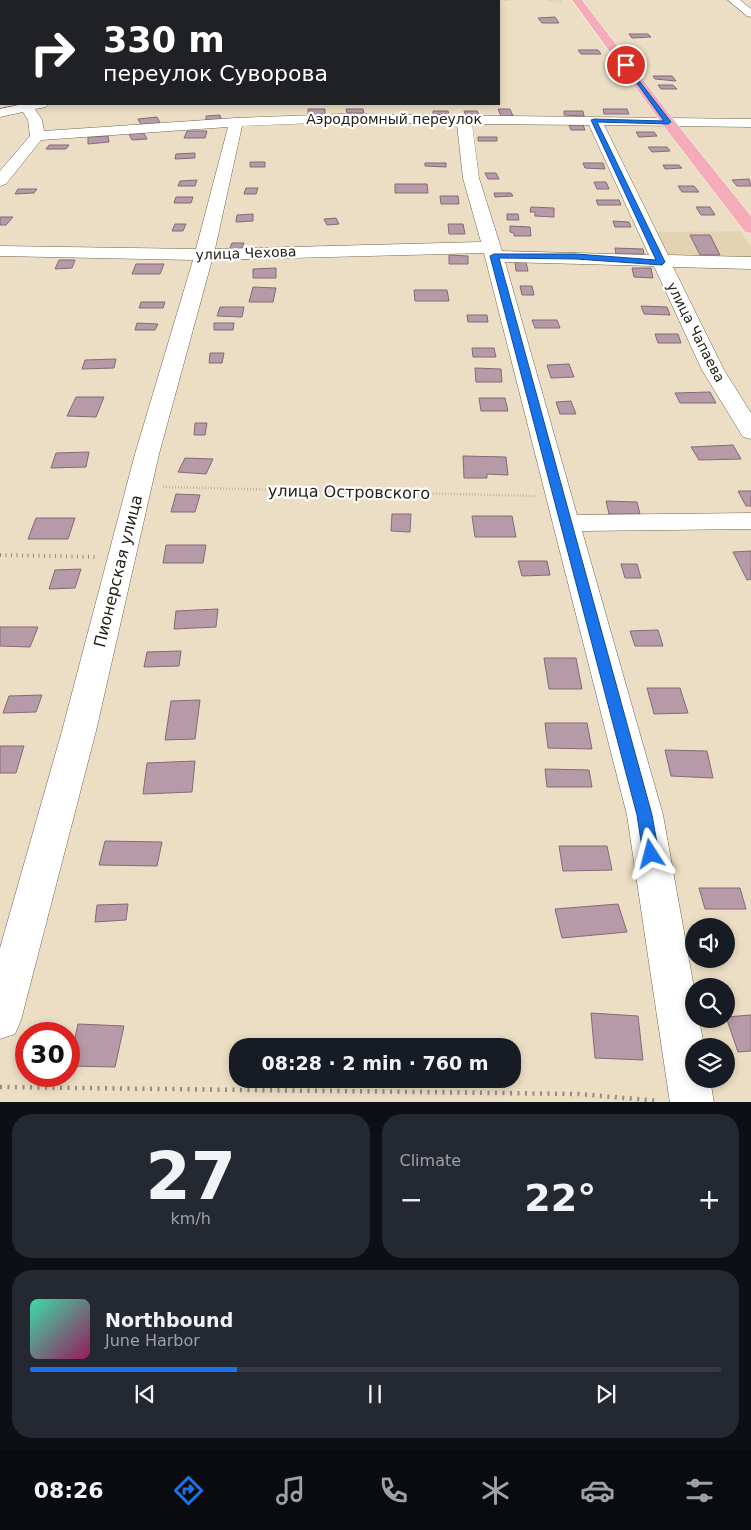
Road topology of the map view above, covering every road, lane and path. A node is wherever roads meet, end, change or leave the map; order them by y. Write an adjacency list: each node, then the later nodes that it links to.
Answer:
1 (577, 0): 9 (main road)
2 (734, 0): 3 (street)
3 (751, 14)
4 (34, 105): 5 (street); 11 (street)
5 (0, 113)
6 (464, 119): 7 (street, Аэродромный переулок); 8 (street, Аэродромный переулок); 15 (street)
7 (594, 120): 9 (street, Аэродромный переулок); 17 (street, улица Чапаева)
8 (236, 122): 11 (street, Аэродромный переулок); 16 (street, Пионерская улица)
9 (668, 122): 10 (street, Аэродромный переулок); 13 (main road)
10 (751, 123)
11 (37, 136): 12 (street)
12 (0, 181)
13 (751, 228)
14 (0, 251): 16 (street, улица Чехова)
15 (493, 252): 16 (street, улица Чехова); 17 (street, улица Чехова); 21 (street)
16 (204, 255): 20 (street, Пионерская улица)
17 (662, 262): 18 (street, улица Чехова); 19 (street, улица Чапаева)
18 (751, 263)
19 (751, 432)
20 (139, 486): 21 (path, улица Островского); 24 (street, Пионерская улица)
21 (563, 510): 22 (street); 28 (street)
22 (751, 521)
23 (0, 556): 24 (path)
24 (121, 558): 25 (street, Пионерская улица)
25 (0, 1020)
26 (0, 1087): 27 (path)
27 (662, 1101)
28 (692, 1102)

